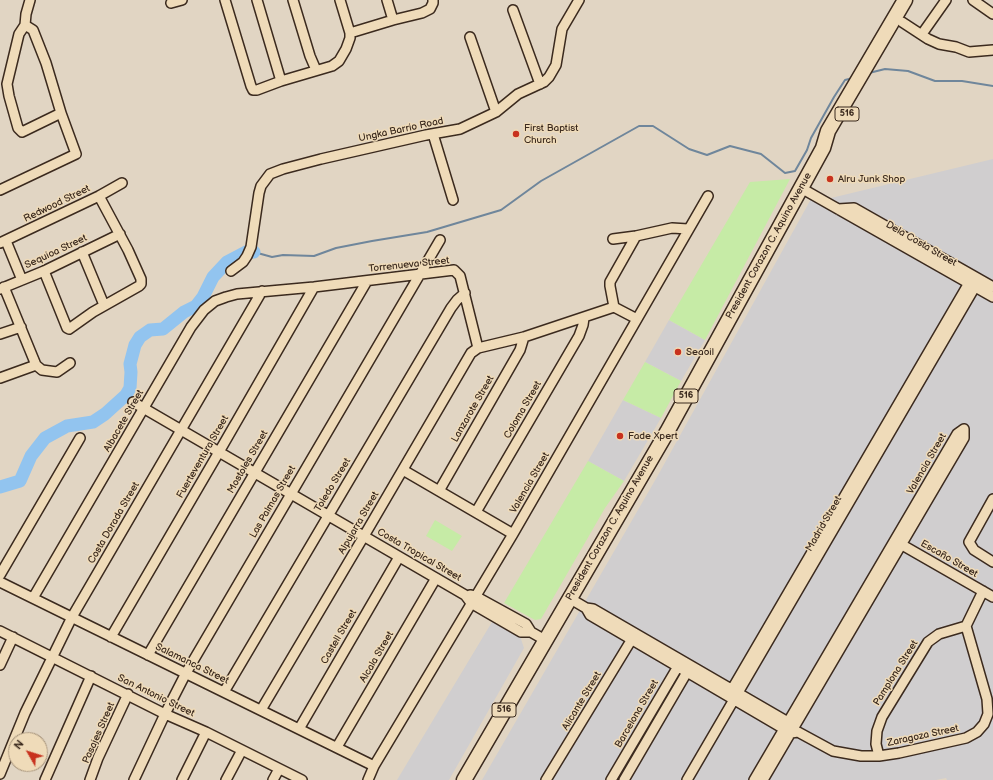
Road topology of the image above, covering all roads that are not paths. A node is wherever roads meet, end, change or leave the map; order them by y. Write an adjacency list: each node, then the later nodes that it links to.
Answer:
1 (30, 0): 19 (street)
2 (182, 0): 14 (street)
3 (225, 0): 26 (street)
4 (257, 0): 26 (street)
5 (293, 0): 24 (street)
6 (340, 0): 20 (street)
7 (387, 0): 17 (street)
8 (433, 0): 17 (street)
9 (579, 0): 27 (street, Ungka Barrio Road)
10 (905, 0): 25 (main road, President Corazon C. Aquino Avenue / 516)
11 (914, 0): 18 (main road, President Corazon C. Aquino Avenue / 516)
12 (946, 0): 21 (street)
13 (973, 0): 16 (street)
14 (171, 3)
15 (513, 10): 27 (street)
16 (993, 14)
17 (393, 20): 20 (street)
18 (902, 22): 21 (street); 25 (main road, President Corazon C. Aquino Avenue / 516)
19 (26, 25): 29 (street); 29 (street)
20 (350, 33): 24 (street)
21 (922, 34): 23 (street)
22 (470, 37): 28 (street)
23 (993, 50)
24 (316, 70): 26 (street)
25 (868, 71): 32 (main road, President Corazon C. Aquino Avenue / 516)
26 (280, 81)
27 (540, 84): 28 (street, Ungka Barrio Road)
28 (496, 112): 30 (street, Ungka Barrio Road)
29 (61, 113): 33 (street)
30 (433, 134): 36 (street); 45 (street, Ungka Barrio Road)
31 (122, 182): 34 (street, Redwood Street)
32 (801, 188): 49 (street, Dela Costa Street); 90 (main road, President Corazon C. Aquino Avenue / 516)
33 (0, 190)
34 (99, 196): 38 (street); 42 (street, Redwood Street)
35 (708, 196): 37 (street, Valencia Street)
36 (453, 200)
37 (688, 229): 39 (street); 59 (street, Valencia Street)
38 (120, 234): 43 (street, Sequioa Street); 56 (street)
39 (636, 236): 40 (street); 57 (street)
40 (613, 239)
41 (440, 240): 46 (street, Las Palmas Street)
42 (3, 242): 47 (street)
43 (82, 252): 44 (street, Sequioa Street); 56 (street)
44 (44, 271): 47 (street, Sequioa Street); 56 (street)
45 (231, 271)
46 (419, 275): 48 (street, Torrenueva Street); 54 (street, Torrenueva Street); 75 (street, Las Palmas Street)
47 (22, 280): 52 (street, Sequioa Street)
48 (367, 281): 50 (street, Torrenueva Street); 73 (street, Mostoles Street)
49 (974, 282): 51 (street, Dela Costa Street); 55 (street, Dela Costa Street); 108 (street, Madrid Street)
50 (314, 287): 53 (street, Torrenueva Street); 71 (street, Fuerteventura Street)
51 (993, 287)
52 (2, 288): 60 (street)
53 (262, 291): 68 (street, Albacete Street); 69 (street, Costa Dorada Street)
54 (465, 293): 63 (street, Torrenueva Street); 78 (street, Toledo Street)
55 (993, 297)
56 (104, 305)
57 (614, 307): 58 (street); 59 (street)
58 (584, 318): 62 (street); 77 (street, Coloma Street)
59 (637, 319): 79 (street, Valencia Street)
60 (20, 327): 61 (street); 65 (street)
61 (0, 334)
62 (524, 337): 63 (street); 74 (street, Lanzarote Street)
63 (478, 348): 72 (street, Alpujarra Street)
64 (70, 363): 65 (street)
65 (36, 365): 66 (street)
66 (0, 378)
67 (133, 402): 68 (street, Costa Tropical Street)
68 (144, 409): 69 (street, Costa Tropical Street); 89 (street, Albacete Street)
69 (181, 430): 71 (street, Costa Tropical Street); 92 (street, Costa Dorada Street)
70 (80, 438): 84 (street)
71 (219, 452): 73 (street, Costa Tropical Street); 95 (street, Fuerteventura Street)
72 (403, 470): 74 (street); 80 (street, Alpujarra Street)
73 (254, 473): 75 (street, Costa Tropical Street); 99 (street, Mostoles Street)
74 (439, 491): 77 (street)
75 (291, 494): 78 (street, Costa Tropical Street); 104 (street, Las Palmas Street)
76 (993, 498): 83 (street)
77 (476, 512): 79 (street)
78 (328, 515): 80 (street, Costa Tropical Street); 106 (street, Toledo Street)
79 (513, 534): 91 (street, Valencia Street)
80 (364, 536): 82 (street, Costa Tropical Street); 109 (street, Alpujarra Street)
81 (898, 543): 81 (street, Valencia Street); 87 (street, Escaño Street); 111 (street, Valencia Street)
82 (399, 557): 85 (street, Costa Tropical Street); 112 (street, Castell Street)
83 (993, 562)
84 (0, 575)
85 (436, 578): 91 (street, Costa Tropical Street); 114 (street, Alcala Street)
86 (0, 582): 89 (street, Salamanca Street)
87 (983, 591): 88 (street, Escaño Street); 93 (street)
88 (993, 597)
89 (33, 598): 92 (street, Salamanca Street)
90 (569, 598): 96 (street, Zaragoza Street); 98 (main road, President Corazon C. Aquino Avenue / 516)
91 (473, 599): 98 (street, Costa Tropical Street); 117 (street, Valencia Street)
92 (72, 617): 95 (street, Salamanca Street); 100 (street, Costa Dorada Street)
93 (966, 626): 116 (street, Pamplona Street); 116 (street, Zaragoza Street)
94 (0, 631): 97 (street, San Antonio Street)
95 (111, 636): 99 (street, Salamanca Street)
96 (634, 636): 101 (street, Zaragoza Street); 130 (street, Alicante Street)
97 (13, 637): 100 (street, San Antonio Street); 102 (street)
98 (545, 640): 129 (main road, President Corazon C. Aquino Avenue / 516)
99 (148, 655): 104 (street, Salamanca Street)
100 (52, 656): 105 (street, San Antonio Street); 119 (street, Costa Dorada Street)
101 (680, 663): 103 (street, Zaragoza Street); 131 (street, Barcelona Street)
102 (0, 665)
103 (689, 669): 108 (street, Zaragoza Street); 132 (street)
104 (186, 673): 106 (street, Salamanca Street); 110 (street, Las Palmas Street)
105 (91, 676): 107 (street, San Antonio Street); 121 (street)
106 (224, 692): 109 (street, Salamanca Street)
107 (128, 694): 110 (street, San Antonio Street); 122 (street, Pasajes Street)
108 (733, 695): 111 (street, Zaragoza Street); 133 (street, Madrid Street)
109 (261, 710): 112 (street, Salamanca Street)
110 (165, 714): 113 (street, San Antonio Street); 123 (street, Las Palmas Street)
111 (791, 728): 116 (street, Zaragoza Street); 120 (street, Valencia Street)
112 (299, 729): 114 (street, Salamanca Street)
113 (206, 732): 115 (street, San Antonio Street); 124 (street)
114 (337, 748): 117 (street, Salamanca Street)
115 (242, 750): 118 (street, San Antonio Street); 125 (street)
116 (878, 756)
117 (374, 766): 128 (street, Valencia Street)
118 (279, 769): 126 (street); 127 (street, San Antonio Street)
119 (0, 774)
120 (760, 779)
121 (45, 780)
122 (90, 780)
123 (134, 780)
124 (182, 780)
125 (226, 780)
126 (273, 780)
127 (302, 780)
128 (368, 780)
129 (464, 780)
130 (546, 780)
131 (611, 780)
132 (624, 780)
133 (687, 780)

